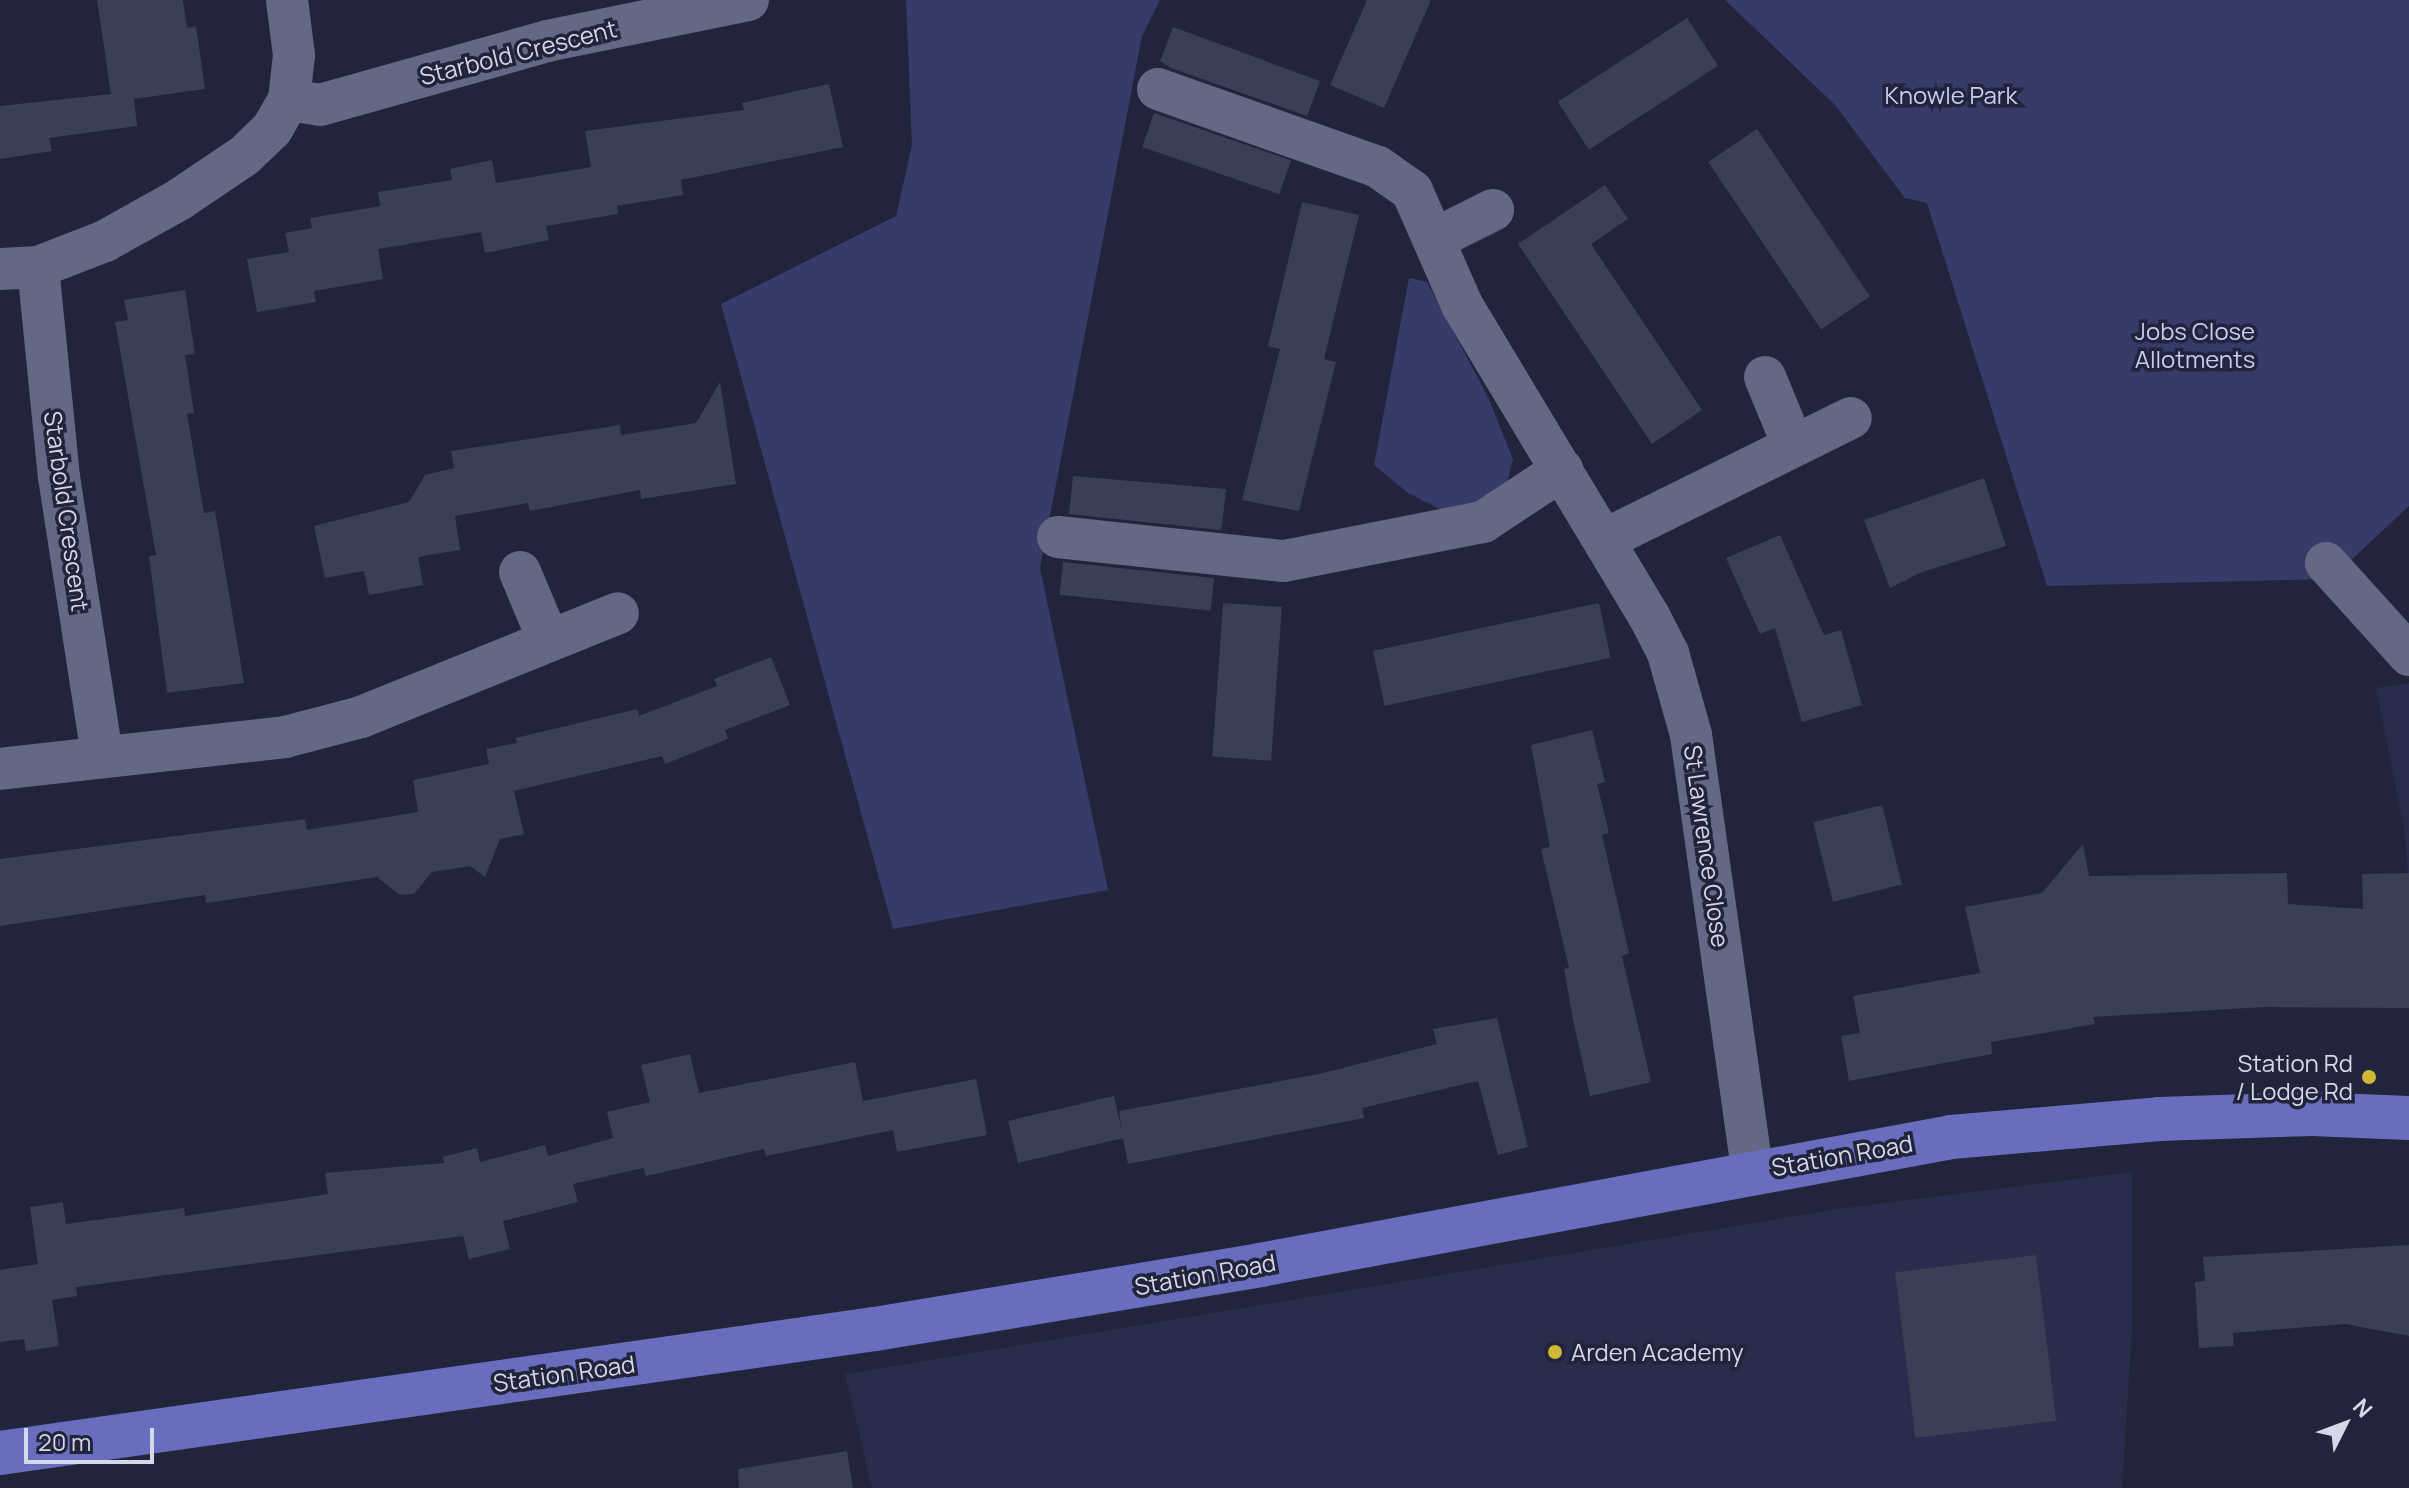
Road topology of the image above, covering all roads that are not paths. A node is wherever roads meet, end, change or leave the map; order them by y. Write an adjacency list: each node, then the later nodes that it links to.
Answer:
1 (287, 0): 4 (street, Starbold Crescent)
2 (748, 0): 4 (street, Starbold Crescent)
3 (1158, 89): 6 (street, St Lawrence Close)
4 (289, 100): 7 (street, Starbold Crescent)
5 (1493, 210): 6 (street)
6 (1435, 239): 11 (street, St Lawrence Close)
7 (19, 268): 19 (street, Starbold Crescent)
8 (1765, 377): 10 (street)
9 (1851, 418): 10 (street)
10 (1793, 445): 13 (street)
11 (1562, 470): 12 (street); 13 (street, St Lawrence Close)
12 (1058, 537)
13 (1606, 539): 22 (street, St Lawrence Close)
14 (2326, 563): 18 (street)
15 (520, 572): 17 (street)
16 (618, 613): 17 (street)
17 (548, 639): 19 (street)
18 (2409, 655)
19 (102, 755): 20 (street)
20 (0, 769)
21 (2409, 1118): 22 (main road, Station Road)
22 (1752, 1171): 23 (main road, Station Road)
23 (0, 1453)

